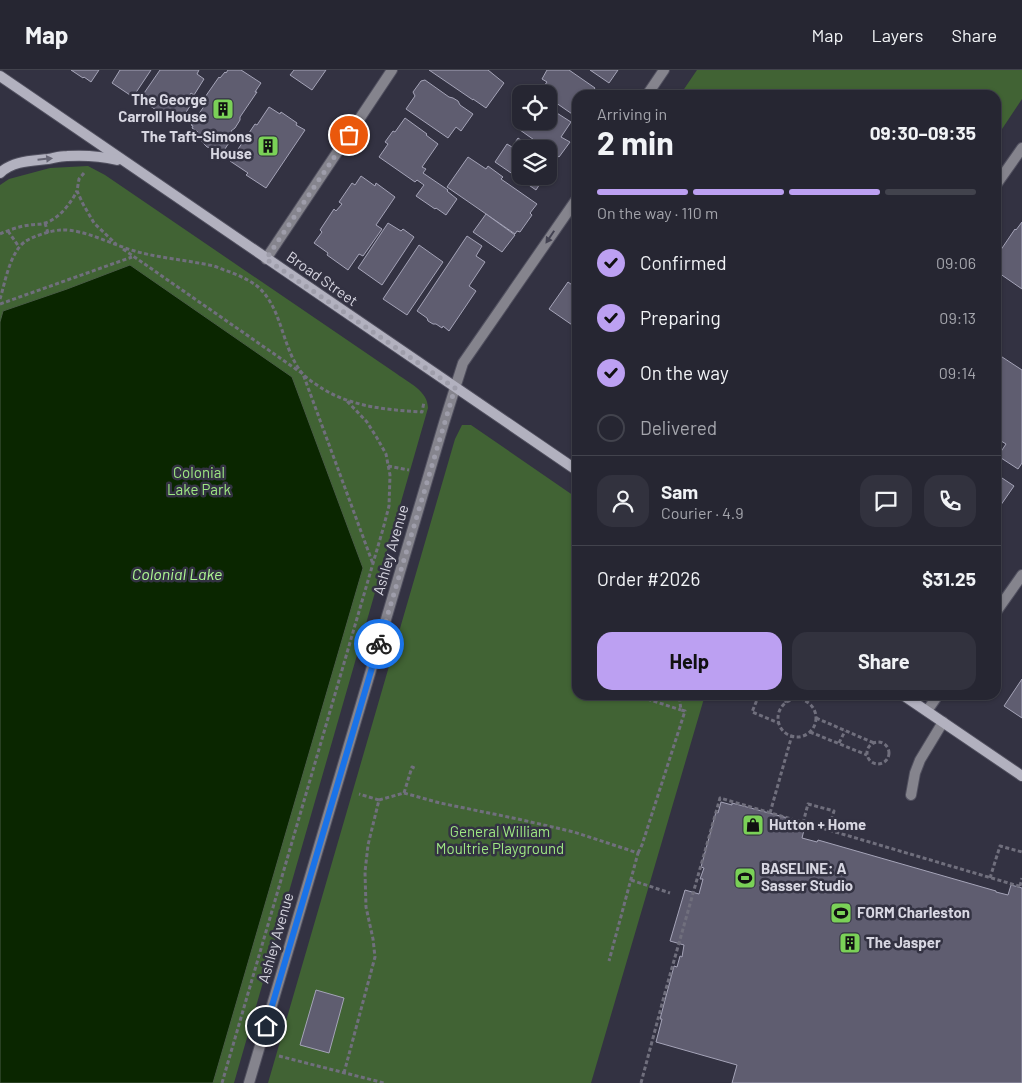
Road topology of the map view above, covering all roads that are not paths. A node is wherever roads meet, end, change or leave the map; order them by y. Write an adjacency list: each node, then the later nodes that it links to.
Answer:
1 (392, 70): 10 (street)
2 (664, 70): 4 (street)
3 (0, 76): 6 (main road, Broad Street)
4 (650, 90)
5 (1022, 148): 8 (street)
6 (123, 161): 7 (main road, one-way to 6); 10 (main road, Broad Street)
7 (0, 173)
8 (1001, 178)
9 (572, 206): 11 (street, Ashley Avenue, one-way to 11)
10 (266, 259): 11 (main road, Broad Street)
11 (455, 388): 12 (main road, Broad Street); 21 (street, Ashley Avenue)
12 (572, 467)
13 (1022, 575): 14 (street)
14 (1001, 605)
15 (910, 700): 17 (main road)
16 (935, 700): 17 (street)
17 (927, 711): 18 (main road)
18 (943, 722): 19 (main road); 20 (street)
19 (1022, 776)
20 (911, 795)
21 (250, 1083)

